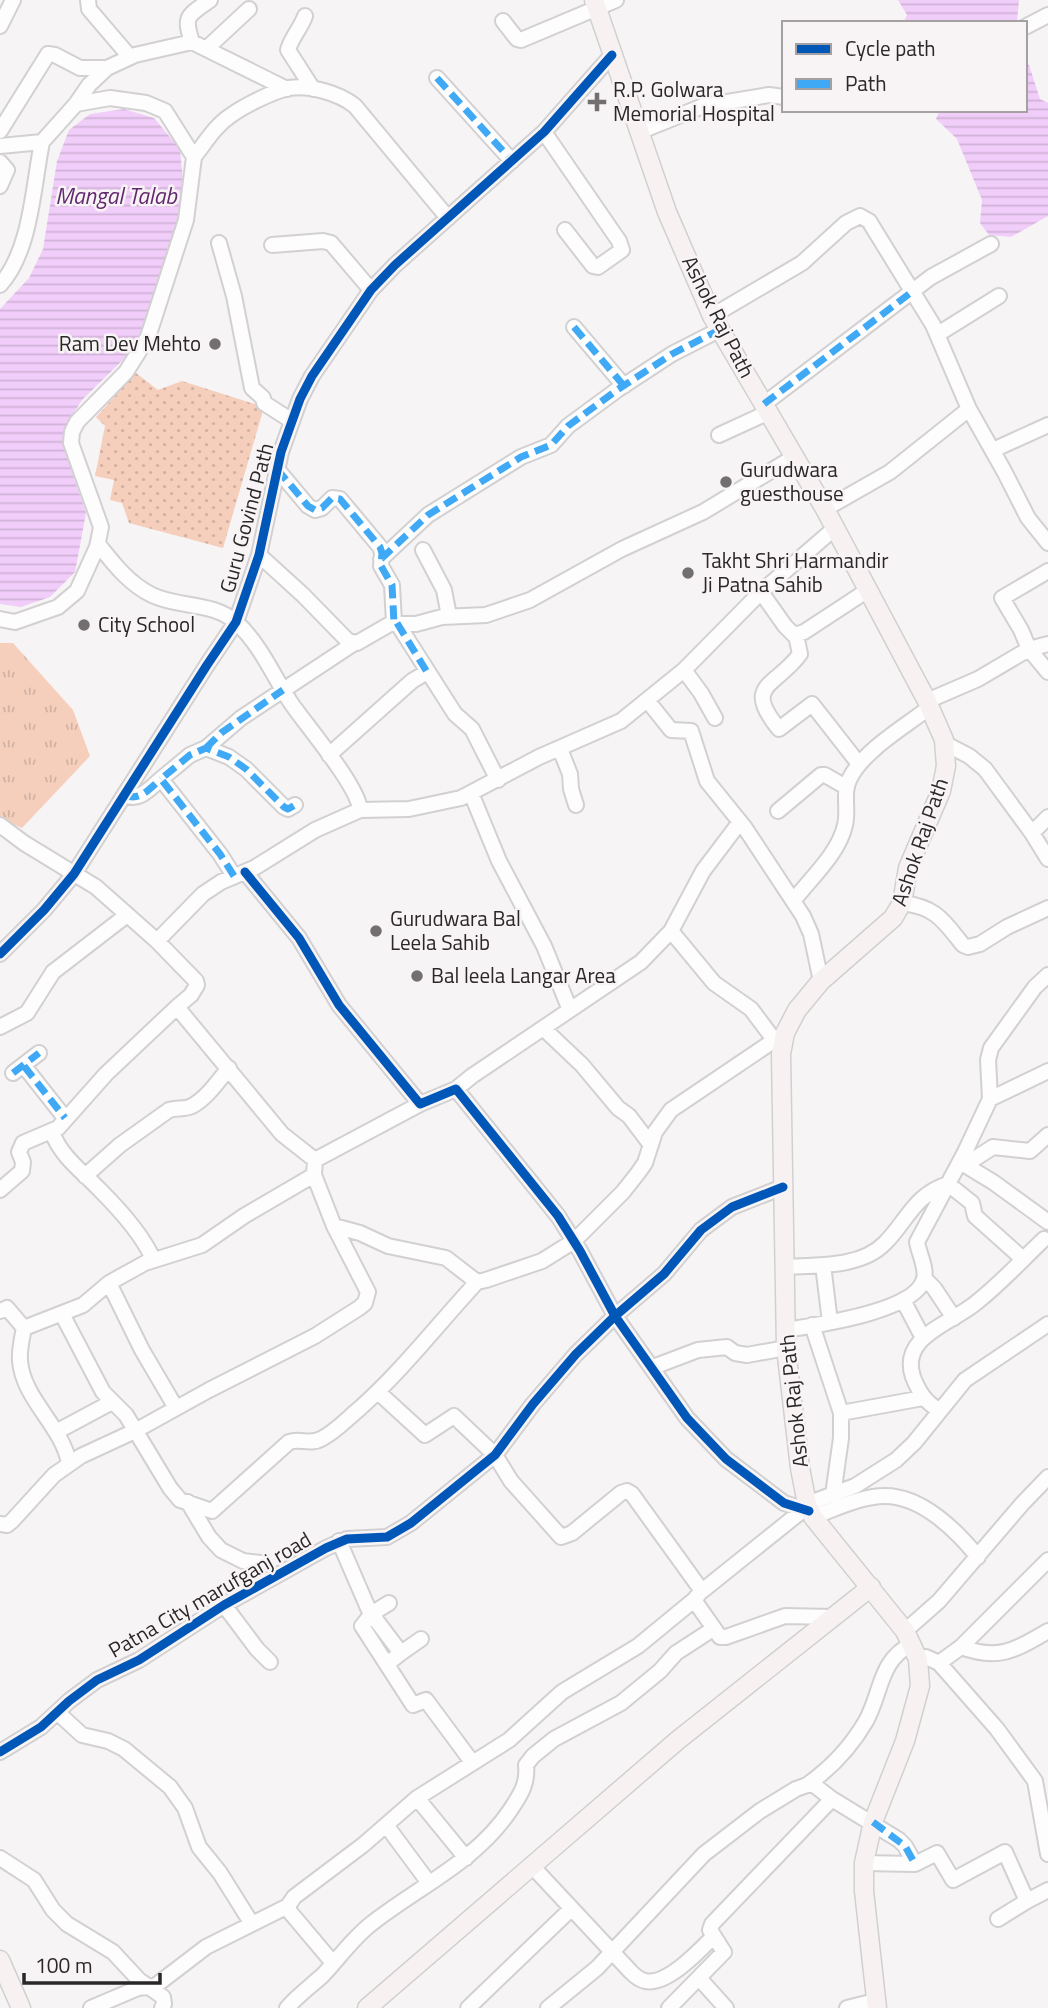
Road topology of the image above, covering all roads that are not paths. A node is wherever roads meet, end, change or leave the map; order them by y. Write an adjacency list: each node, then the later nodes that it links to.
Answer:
1 (13, 0): 10 (street)
2 (88, 0): 15 (street)
3 (210, 0): 12 (street)
4 (616, 0): 5 (street)
5 (596, 3): 9 (street); 14 (main road, Ashok Raj Path)
6 (249, 9): 13 (street)
7 (1048, 15): 11 (street)
8 (305, 16): 19 (street)
9 (503, 21)
10 (0, 26)
11 (1027, 26)
12 (192, 42): 13 (street); 15 (street)
13 (206, 49): 18 (street)
14 (612, 55): 23 (street, Guru Govind Path); 24 (main road, Ashok Raj Path)
15 (131, 57): 16 (street)
16 (107, 68): 21 (street); 22 (street)
17 (437, 78): 28 (street)
18 (287, 89): 19 (street); 27 (street)
19 (313, 89): 31 (street)
20 (782, 97): 24 (street)
21 (76, 104): 25 (street); 27 (street)
22 (0, 131)
23 (544, 132): 28 (street, Guru Govind Path); 32 (street)
24 (639, 132): 40 (main road, Ashok Raj Path)
25 (42, 142): 26 (street); 36 (street)
26 (0, 146)
27 (194, 157): 55 (street)
28 (512, 161): 31 (street, Guru Govind Path)
29 (0, 162): 30 (street)
30 (0, 186)
31 (448, 218): 37 (street, Guru Govind Path)
32 (565, 230)
33 (219, 243): 46 (street)
34 (991, 244): 38 (street)
35 (272, 245): 37 (street)
36 (0, 285)
37 (371, 290): 46 (street, Guru Govind Path)
38 (913, 291): 40 (street); 42 (street); 44 (street)
39 (999, 296): 42 (street)
40 (716, 323): 43 (street); 44 (main road, Ashok Raj Path)
41 (573, 327): 43 (street)
42 (938, 334): 45 (street)
43 (624, 386): 58 (street)
44 (767, 408): 48 (street); 50 (main road, Ashok Raj Path)
45 (969, 409): 49 (street); 52 (street)
46 (292, 421): 51 (street, Guru Govind Path)
47 (1048, 425): 49 (street)
48 (719, 435)
49 (993, 450): 54 (street)
50 (794, 457): 52 (main road, Ashok Raj Path); 62 (street)
51 (277, 470): 57 (street, Guru Govind Path); 58 (street)
52 (825, 509): 53 (main road, Ashok Raj Path)
53 (835, 528): 60 (main road, Ashok Raj Path); 61 (street)
54 (1048, 543)
55 (98, 544): 63 (street); 64 (street)
56 (423, 550): 62 (street)
57 (259, 555): 64 (street, Guru Govind Path); 67 (street)
58 (381, 559): 65 (street)
59 (1048, 571): 69 (street)
60 (868, 590): 66 (street); 75 (main road, Ashok Raj Path)
61 (761, 592): 66 (street); 70 (street)
62 (449, 616): 65 (street)
63 (0, 619)
64 (236, 622): 73 (street); 86 (street, Guru Govind Path)
65 (396, 623): 67 (street); 71 (street)
66 (796, 635): 81 (street)
67 (353, 644): 73 (street)
68 (1048, 644): 69 (street)
69 (1029, 649): 72 (street); 75 (street)
70 (684, 670): 74 (street); 76 (street)
71 (427, 672): 80 (street); 83 (street)
72 (1048, 672)
73 (283, 690): 78 (street); 80 (street)
74 (647, 700): 79 (street); 92 (street)
75 (929, 704): 77 (main road, Ashok Raj Path); 81 (street)
76 (715, 718)
77 (944, 743): 94 (street); 99 (main road, Ashok Raj Path)
78 (206, 748): 82 (street); 87 (street)
79 (559, 749): 83 (street); 88 (street)
80 (329, 755): 89 (street)
81 (859, 764): 84 (street)
82 (161, 779): 86 (street); 97 (street)
83 (498, 780): 85 (street)
84 (846, 787): 90 (street); 98 (street)
85 (471, 793): 89 (street); 108 (street)
86 (125, 795): 96 (street, Guru Govind Path)
87 (295, 805)
88 (576, 805)
89 (360, 810): 97 (street)
90 (778, 811)
91 (1048, 817): 94 (street)
92 (740, 822): 98 (street); 102 (street)
93 (0, 825): 96 (street)
94 (1032, 832): 95 (street)
95 (1048, 859)
96 (75, 874): 101 (street); 104 (street, Guru Govind Path)
97 (239, 874): 103 (street); 117 (street)
98 (794, 900): 106 (street)
99 (902, 902): 100 (street); 106 (main road, Ashok Raj Path)
100 (1048, 908)
101 (127, 915): 103 (street); 109 (street)
102 (671, 931): 108 (street); 111 (street)
103 (157, 942): 107 (street)
104 (0, 954)
105 (1048, 975): 116 (street)
106 (821, 981): 111 (main road, Ashok Raj Path)
107 (178, 1006): 113 (street); 118 (street)
108 (570, 1010): 110 (street)
109 (0, 1027)
110 (543, 1028): 115 (street); 121 (street)
111 (780, 1037): 121 (street); 126 (main road, Ashok Raj Path)
112 (39, 1053): 118 (street)
113 (229, 1068): 123 (street); 124 (street)
114 (1048, 1071): 116 (street)
115 (456, 1089): 117 (street); 131 (street)
116 (990, 1099): 122 (street)
117 (420, 1104): 123 (street)
118 (65, 1118): 119 (street)
119 (52, 1132): 124 (street); 127 (street)
120 (1048, 1135): 122 (street)
121 (651, 1145): 131 (street)
122 (963, 1163): 125 (street); 128 (street)
123 (314, 1168): 129 (street); 132 (street)
124 (85, 1176): 132 (street)
125 (948, 1184): 133 (street); 134 (street); 136 (street)
126 (783, 1187): 135 (main road, Ashok Raj Path); 142 (street, Patna City marufganj road)
127 (0, 1190)
128 (1048, 1222)
129 (334, 1226): 137 (street); 154 (street)
130 (1047, 1239): 133 (street)
131 (574, 1241): 137 (street); 142 (street)
132 (153, 1259): 138 (street)
133 (1023, 1259): 143 (street)
134 (823, 1265): 135 (street); 144 (street)
135 (785, 1267): 149 (main road, Ashok Raj Path)
136 (924, 1278): 139 (street); 143 (street)
137 (477, 1282): 151 (street)
138 (109, 1283): 141 (street); 154 (street)
139 (903, 1300): 144 (street); 148 (street)
140 (0, 1311): 147 (street)
141 (62, 1314): 147 (street); 153 (street)
142 (615, 1316): 150 (street); 159 (street, Patna City marufganj road)
143 (954, 1318): 148 (street)
144 (830, 1322): 146 (street)
145 (1048, 1324): 155 (street)
146 (812, 1325): 149 (street); 156 (street)
147 (24, 1328): 157 (street)
148 (923, 1338): 152 (street)
149 (786, 1339): 150 (street); 164 (main road, Ashok Raj Path)
150 (653, 1367): 164 (street)
151 (378, 1392): 159 (street); 163 (street)
152 (923, 1398): 155 (street); 156 (street)
153 (112, 1402): 157 (street); 158 (street)
154 (176, 1408): 158 (street)
155 (939, 1410): 162 (street)
156 (841, 1413): 162 (street)
157 (56, 1432): 160 (street)
158 (135, 1432): 160 (street); 163 (street)
159 (495, 1455): 166 (street, Patna City marufganj road); 171 (street)
160 (69, 1463): 165 (street)
161 (1048, 1477): 167 (street)
162 (833, 1495): 164 (street)
163 (188, 1502): 169 (street)
164 (808, 1511): 167 (street); 170 (main road, Ashok Raj Path); 171 (street)
165 (0, 1524)
166 (339, 1541): 173 (street, Patna City marufganj road); 174 (street)
167 (978, 1557): 179 (street)
168 (1048, 1560): 180 (street)
169 (261, 1563)
170 (871, 1587): 175 (main road); 179 (main road, Ashok Raj Path)
171 (698, 1596): 176 (street); 187 (street)
172 (388, 1603): 174 (street)
173 (224, 1605): 182 (street); 185 (street, Patna City marufganj road)
174 (370, 1613): 181 (street); 184 (street)
175 (832, 1617): 176 (street); 199 (main road)
176 (713, 1629): 196 (street)
177 (1048, 1631): 180 (street)
178 (421, 1639): 181 (street)
179 (912, 1645): 183 (street); 188 (street); 192 (main road)
180 (961, 1647): 183 (street)
181 (401, 1653): 184 (street)
182 (270, 1662)
183 (939, 1662): 189 (street)
184 (387, 1664): 187 (street)
185 (57, 1712): 186 (street, Patna City marufganj road); 206 (street)
186 (0, 1752)
187 (472, 1762): 190 (street)
188 (807, 1785): 191 (street); 208 (street)
189 (1044, 1790): 194 (street)
190 (417, 1798): 193 (street); 196 (street)
191 (832, 1799): 192 (street); 207 (street)
192 (873, 1822): 197 (main road); 198 (street)
193 (386, 1825): 200 (street); 203 (street)
194 (1048, 1854)
195 (0, 1858): 212 (street)
196 (466, 1858): 200 (street)
197 (864, 1863): 198 (street); 213 (main road)
198 (915, 1864): 202 (street)
199 (532, 1866): 204 (street); 218 (main road)
200 (429, 1884): 210 (street)
201 (1048, 1890): 202 (street)
202 (1027, 1901): 205 (street)
203 (288, 1906): 206 (street); 210 (street)
204 (571, 1909): 208 (street); 219 (street)
205 (998, 1919)
206 (252, 1924): 212 (street)
207 (713, 1936): 208 (street); 211 (street)
208 (612, 1952): 220 (street)
209 (0, 1960): 214 (main road)
210 (333, 1963): 217 (street)
211 (699, 1978): 221 (street); 222 (street)
212 (148, 1987): 215 (street); 216 (street)
213 (876, 2004): 223 (street)
214 (21, 2008)
215 (91, 2008)
216 (162, 2008)
217 (288, 2008)
218 (367, 2008)
219 (468, 2008)
220 (548, 2008)
221 (669, 2008)
222 (726, 2008)
223 (848, 2008)

